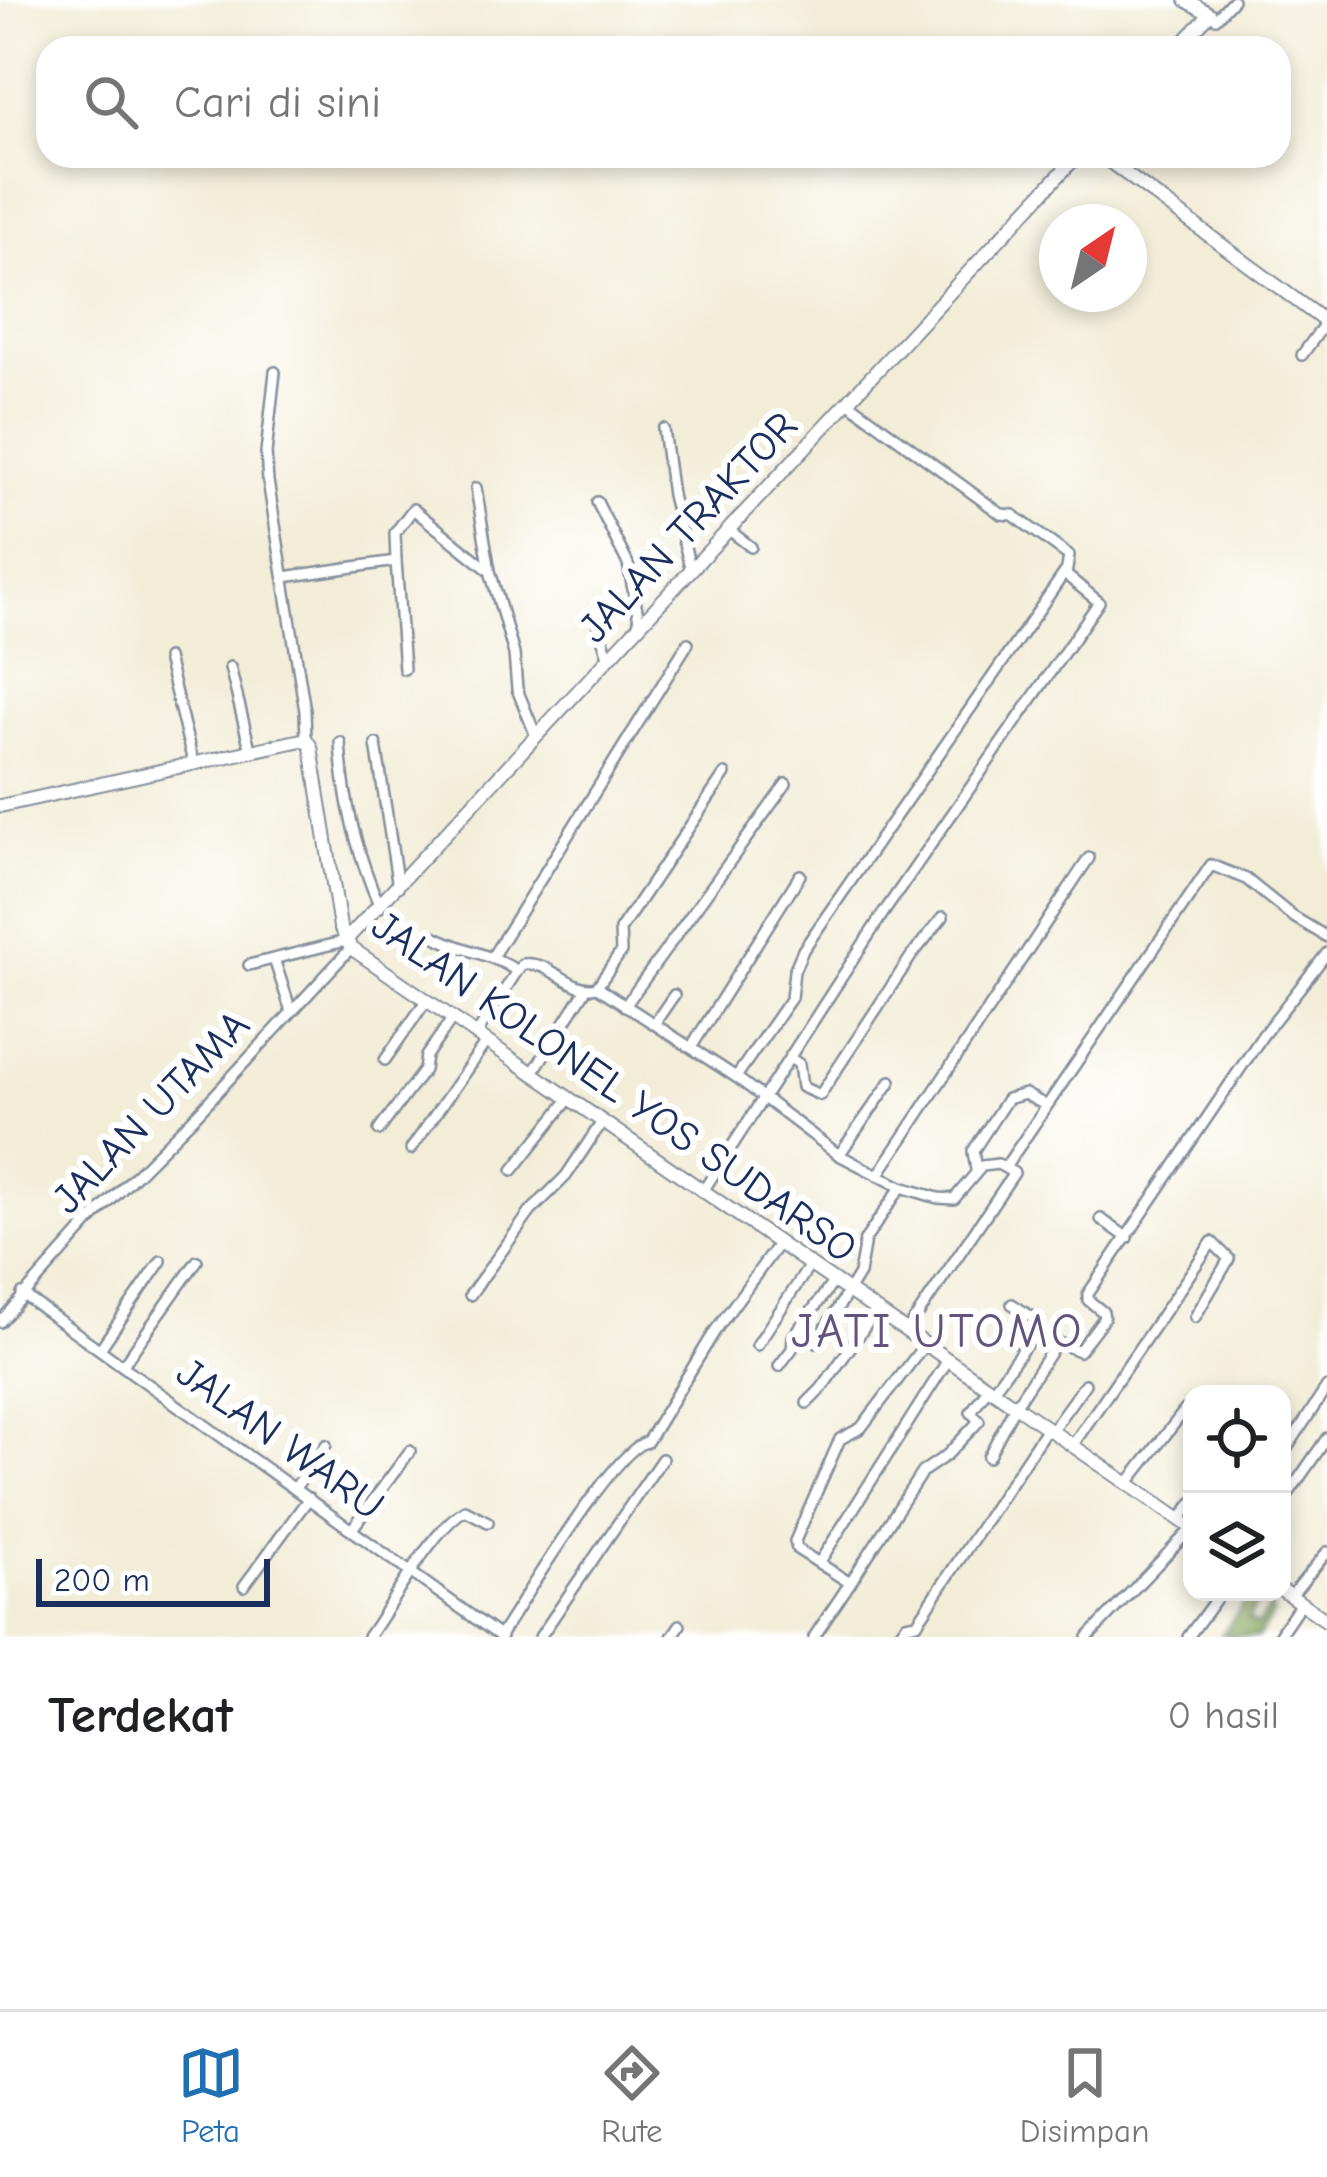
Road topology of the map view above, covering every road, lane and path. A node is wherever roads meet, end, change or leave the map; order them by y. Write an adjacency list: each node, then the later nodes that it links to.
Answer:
1 (1186, 0): 3 (street)
2 (1233, 0): 3 (street)
3 (1210, 14): 4 (street)
4 (1189, 36)
5 (1067, 168): 10 (street, JALAN TRAKTOR)
6 (1118, 168): 7 (street)
7 (1326, 322): 8 (street)
8 (1301, 355)
9 (275, 372): 20 (street)
10 (848, 402): 14 (street, JALAN TRAKTOR); 19 (street)
11 (663, 429): 18 (street)
12 (476, 488): 17 (street)
13 (597, 502): 22 (street)
14 (729, 530): 15 (street); 18 (street, JALAN TRAKTOR)
15 (751, 547)
16 (396, 561): 17 (street); 20 (street); 27 (street)
17 (490, 571): 28 (street)
18 (691, 571): 22 (street, JALAN TRAKTOR)
19 (1065, 572): 59 (street); 62 (street)
20 (284, 577): 29 (street)
21 (596, 619): 25 (street)
22 (640, 625): 25 (street, JALAN TRAKTOR)
23 (688, 643): 46 (street)
24 (167, 658): 33 (street)
25 (609, 658): 28 (street, JALAN TRAKTOR)
26 (230, 667): 32 (street)
27 (404, 669)
28 (536, 736): 39 (street, JALAN TRAKTOR)
29 (306, 740): 32 (street); 44 (street, JALAN KOLONEL YOS SUDARSO)
30 (340, 742): 40 (street)
31 (376, 744): 39 (street)
32 (250, 749): 33 (street)
33 (193, 762): 36 (street)
34 (724, 774): 50 (street)
35 (786, 784): 53 (street)
36 (0, 806)
37 (1089, 858): 74 (street)
38 (800, 875): 58 (street)
39 (398, 887): 40 (street, JALAN TRAKTOR)
40 (380, 907): 44 (street, JALAN TRAKTOR)
41 (944, 917): 59 (street)
42 (432, 935): 46 (street)
43 (1327, 937): 66 (street)
44 (348, 945): 47 (street); 52 (street, JALAN KOLONEL YOS SUDARSO); 54 (street, JALAN UTAMA)
45 (1327, 953): 78 (street)
46 (494, 955): 49 (street)
47 (274, 959): 48 (street); 54 (street)
48 (249, 965)
49 (517, 971): 50 (street); 57 (street)
50 (591, 988): 53 (street); 61 (street)
51 (674, 995): 56 (street)
52 (426, 1001): 55 (street, JALAN KOLONEL YOS SUDARSO); 60 (street)
53 (625, 1006): 56 (street)
54 (291, 1011): 85 (street, JALAN UTAMA)
55 (452, 1019): 57 (street, JALAN KOLONEL YOS SUDARSO); 68 (street)
56 (654, 1024): 58 (street)
57 (481, 1038): 61 (street, JALAN KOLONEL YOS SUDARSO); 69 (street)
58 (692, 1046): 62 (street)
59 (790, 1058): 64 (street)
60 (385, 1060)
61 (532, 1073): 65 (street, JALAN KOLONEL YOS SUDARSO)
62 (736, 1077): 64 (street)
63 (891, 1081): 70 (street)
64 (764, 1096): 70 (street); 76 (street)
65 (568, 1099): 67 (street, JALAN KOLONEL YOS SUDARSO); 72 (street)
66 (1045, 1106): 71 (street); 73 (street)
67 (602, 1122): 76 (street, JALAN KOLONEL YOS SUDARSO); 86 (street)
68 (379, 1130)
69 (411, 1149)
70 (839, 1155): 74 (street)
71 (1006, 1166): 73 (street); 91 (street)
72 (513, 1170)
73 (976, 1170): 75 (street)
74 (879, 1174): 75 (street)
75 (901, 1187): 84 (street)
76 (703, 1191): 79 (street, JALAN KOLONEL YOS SUDARSO)
77 (1101, 1219): 78 (street)
78 (1128, 1238): 103 (street)
79 (778, 1243): 82 (street, JALAN KOLONEL YOS SUDARSO); 132 (street)
80 (197, 1261): 97 (street)
81 (160, 1262): 95 (street)
82 (810, 1265): 83 (street, JALAN KOLONEL YOS SUDARSO); 94 (street)
83 (834, 1281): 84 (street, JALAN KOLONEL YOS SUDARSO); 98 (street)
84 (848, 1291): 88 (street, JALAN KOLONEL YOS SUDARSO); 92 (street)
85 (22, 1294): 90 (street, JALAN UTAMA); 95 (street, JALAN WARU)
86 (470, 1295)
87 (1012, 1304): 101 (street)
88 (876, 1311): 91 (street, JALAN KOLONEL YOS SUDARSO); 102 (street)
89 (1195, 1317): 109 (street)
90 (0, 1322)
91 (907, 1331): 93 (street, JALAN KOLONEL YOS SUDARSO)
92 (817, 1342)
93 (925, 1344): 96 (street, JALAN KOLONEL YOS SUDARSO); 122 (street)
94 (757, 1345)
95 (100, 1348): 97 (street, JALAN WARU)
96 (948, 1360): 101 (street, JALAN KOLONEL YOS SUDARSO); 122 (street)
97 (123, 1365): 114 (street, JALAN WARU)
98 (778, 1366)
99 (1085, 1384): 105 (street)
100 (1327, 1387): 107 (street)
101 (991, 1389): 103 (street, JALAN KOLONEL YOS SUDARSO); 124 (street)
102 (808, 1403)
103 (1015, 1406): 105 (street, JALAN KOLONEL YOS SUDARSO); 111 (street)
104 (1183, 1413): 113 (street)
105 (1049, 1429): 109 (street, JALAN KOLONEL YOS SUDARSO); 136 (street)
106 (1327, 1438): 115 (street)
107 (1291, 1442)
108 (326, 1445): 114 (street)
109 (1072, 1445): 113 (street, JALAN KOLONEL YOS SUDARSO)
110 (410, 1451): 120 (street)
111 (988, 1457)
112 (662, 1459): 133 (street)
113 (1128, 1484): 118 (street, JALAN KOLONEL YOS SUDARSO)
114 (295, 1488): 116 (street, JALAN WARU)
115 (1289, 1493)
116 (309, 1498): 120 (street, JALAN WARU); 125 (street)
117 (488, 1522): 123 (street)
118 (1183, 1522)
119 (1183, 1527): 137 (street)
120 (352, 1529): 123 (street, JALAN WARU)
121 (1327, 1552): 126 (street)
122 (819, 1563): 124 (street)
123 (413, 1573): 131 (street); 132 (street, JALAN WARU)
124 (850, 1583): 135 (street)
125 (244, 1586)
126 (1291, 1596): 129 (street)
127 (1214, 1601): 138 (street)
128 (1289, 1601): 139 (street)
129 (1327, 1621)
130 (680, 1625): 134 (street)
131 (368, 1637)
132 (500, 1637)
133 (540, 1637)
134 (672, 1637)
135 (814, 1637)
136 (897, 1637)
137 (1088, 1637)
138 (1188, 1637)
139 (1278, 1637)

